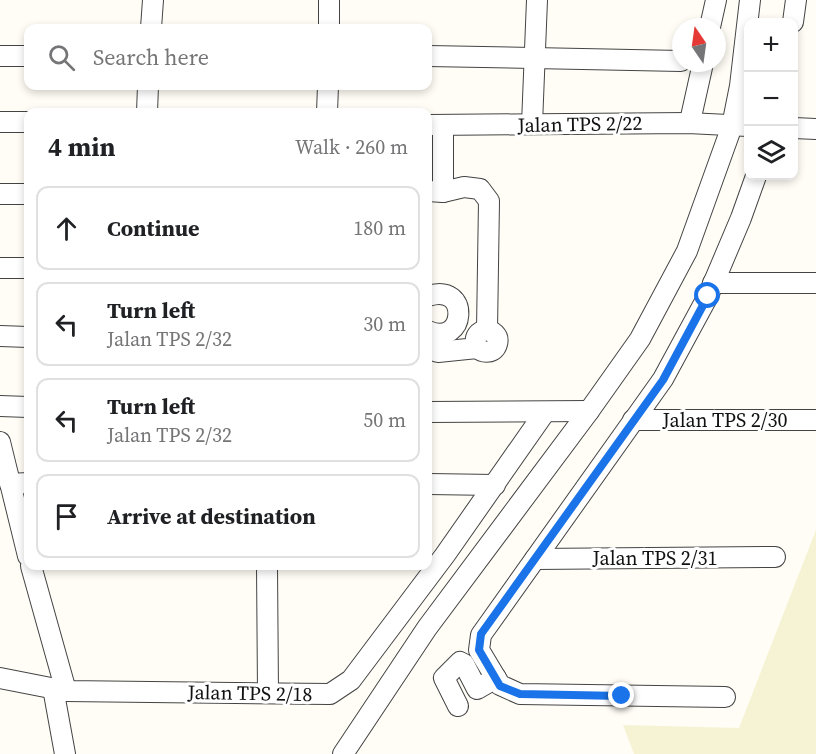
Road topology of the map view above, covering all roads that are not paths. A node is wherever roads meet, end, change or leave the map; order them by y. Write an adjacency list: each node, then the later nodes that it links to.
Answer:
1 (153, 0): 9 (street)
2 (329, 0): 10 (street)
3 (537, 0): 14 (street)
4 (716, 0): 7 (street)
5 (750, 0): 26 (street)
6 (796, 0): 8 (street)
7 (712, 18)
8 (794, 18)
9 (151, 24)
10 (329, 24)
11 (0, 56): 12 (street)
12 (24, 56)
13 (432, 56): 14 (street)
14 (535, 58): 15 (street); 24 (street)
15 (672, 61)
16 (701, 72): 23 (street)
17 (148, 90): 19 (street)
18 (328, 90): 20 (street)
19 (147, 108)
20 (327, 108)
21 (0, 122): 22 (street)
22 (24, 122)
23 (688, 123): 24 (street, Jalan TPS 2/22); 26 (street, Jalan TPS 2/22)
24 (532, 124): 25 (street, Jalan TPS 2/22)
25 (435, 125): 30 (street)
26 (740, 126): 44 (street)
27 (798, 128): 28 (street)
28 (816, 129)
29 (755, 180): 35 (street)
30 (435, 191): 41 (street)
31 (0, 194): 32 (street)
32 (24, 194)
33 (0, 268): 34 (street)
34 (24, 268)
35 (713, 283): 36 (street); 47 (street)
36 (816, 283)
37 (432, 295): 38 (street)
38 (432, 332)
39 (0, 336): 40 (street)
40 (24, 337)
41 (432, 350)
42 (0, 406): 43 (street)
43 (24, 407)
44 (589, 411): 46 (street); 67 (street)
45 (432, 412): 46 (street)
46 (546, 412): 52 (street, Jalan TPS 2/18)
47 (633, 420): 48 (street, Jalan TPS 2/30); 56 (street)
48 (816, 420)
49 (0, 442): 50 (street)
50 (19, 483): 53 (street)
51 (432, 484): 52 (street)
52 (495, 485): 54 (street, Jalan TPS 2/18)
53 (24, 520)
54 (436, 555)
55 (775, 557): 56 (street, Jalan TPS 2/31)
56 (535, 559): 61 (street)
57 (32, 570): 62 (street)
58 (267, 570): 63 (street)
59 (426, 570): 63 (street, Jalan TPS 2/18)
60 (0, 678): 62 (street, Jalan TPS 2/18)
61 (496, 678): 64 (street); 65 (street)
62 (60, 689): 63 (street, Jalan TPS 2/18); 66 (street)
63 (268, 693)
64 (725, 697)
65 (458, 706)
66 (65, 754)
67 (344, 754)

